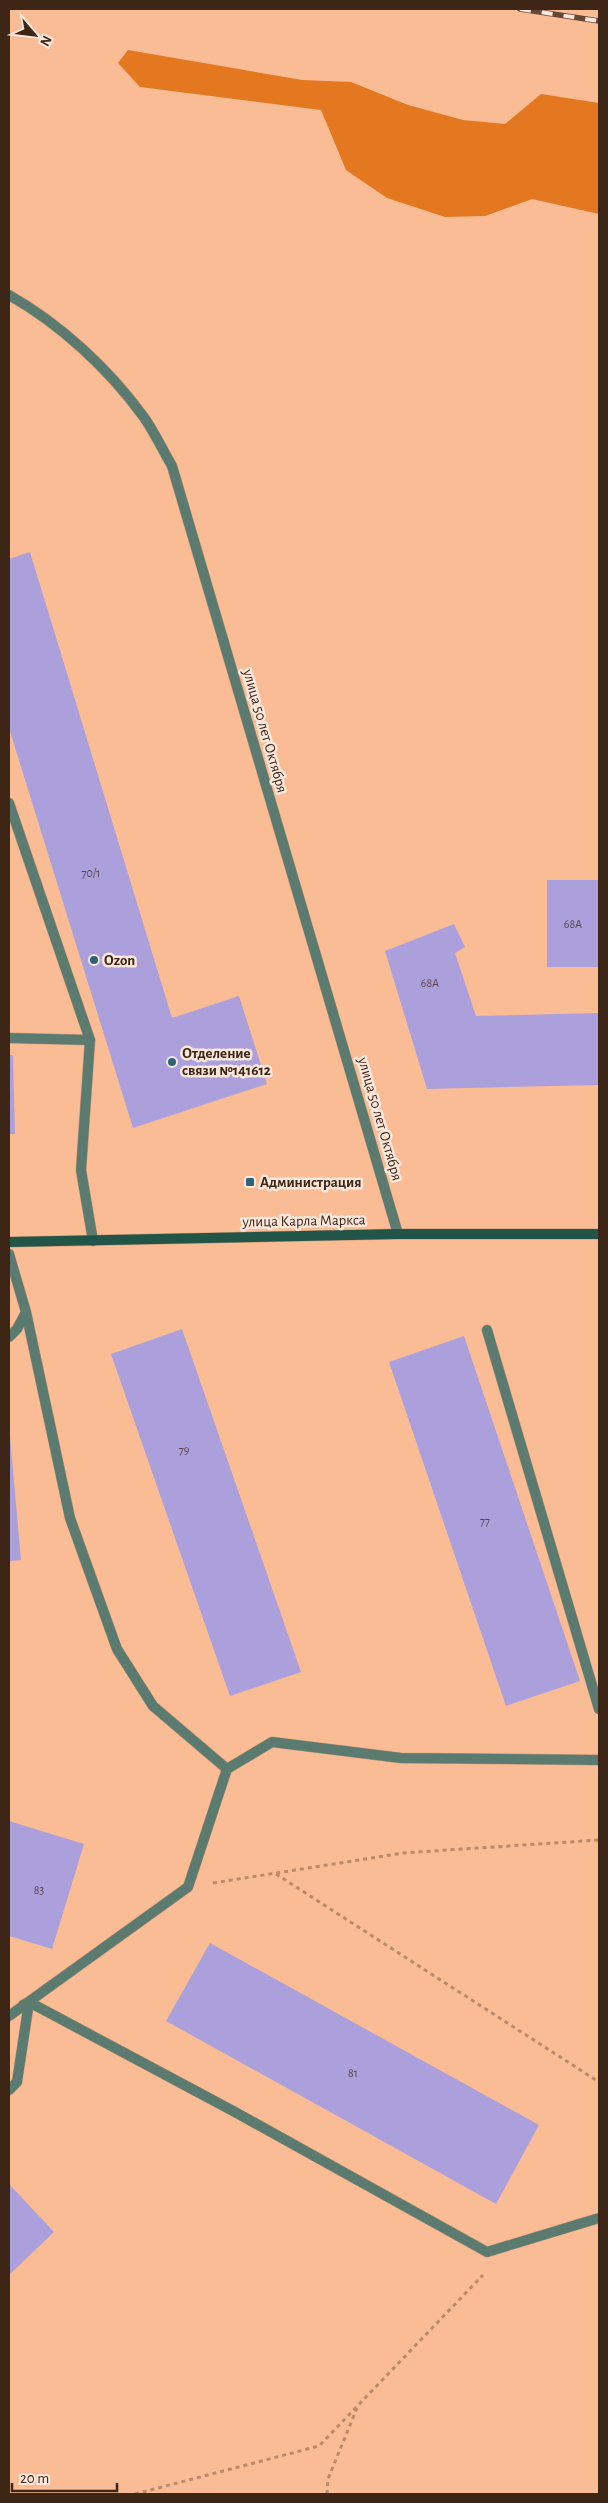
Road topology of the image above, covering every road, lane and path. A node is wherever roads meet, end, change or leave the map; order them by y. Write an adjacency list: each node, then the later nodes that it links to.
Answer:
1 (9, 295): 5 (street, улица 50 лет Октября)
2 (9, 803): 4 (street)
3 (9, 1038): 4 (street)
4 (90, 1040): 7 (street)
5 (398, 1234): 6 (street, улица Карла Маркса); 7 (street, улица Карла Маркса)
6 (599, 1234)
7 (93, 1241): 8 (street, улица Карла Маркса)
8 (9, 1242)
9 (9, 1254): 10 (street)
10 (26, 1312): 12 (street); 15 (street)
11 (487, 1330): 13 (street)
12 (9, 1336)
13 (599, 1709)
14 (599, 1760): 15 (street)
15 (227, 1769): 18 (street)
16 (599, 1840): 17 (path)
17 (275, 1873): 18 (path); 22 (path)
18 (188, 1887): 19 (street)
19 (29, 2002): 20 (street); 21 (street); 23 (street); 25 (street)
20 (9, 2012)
21 (9, 2016)
22 (599, 2082)
23 (9, 2090)
24 (599, 2218): 25 (street)
25 (513, 2244): 26 (path)
26 (358, 2405): 27 (path); 28 (path)
27 (135, 2494)
28 (327, 2494)

